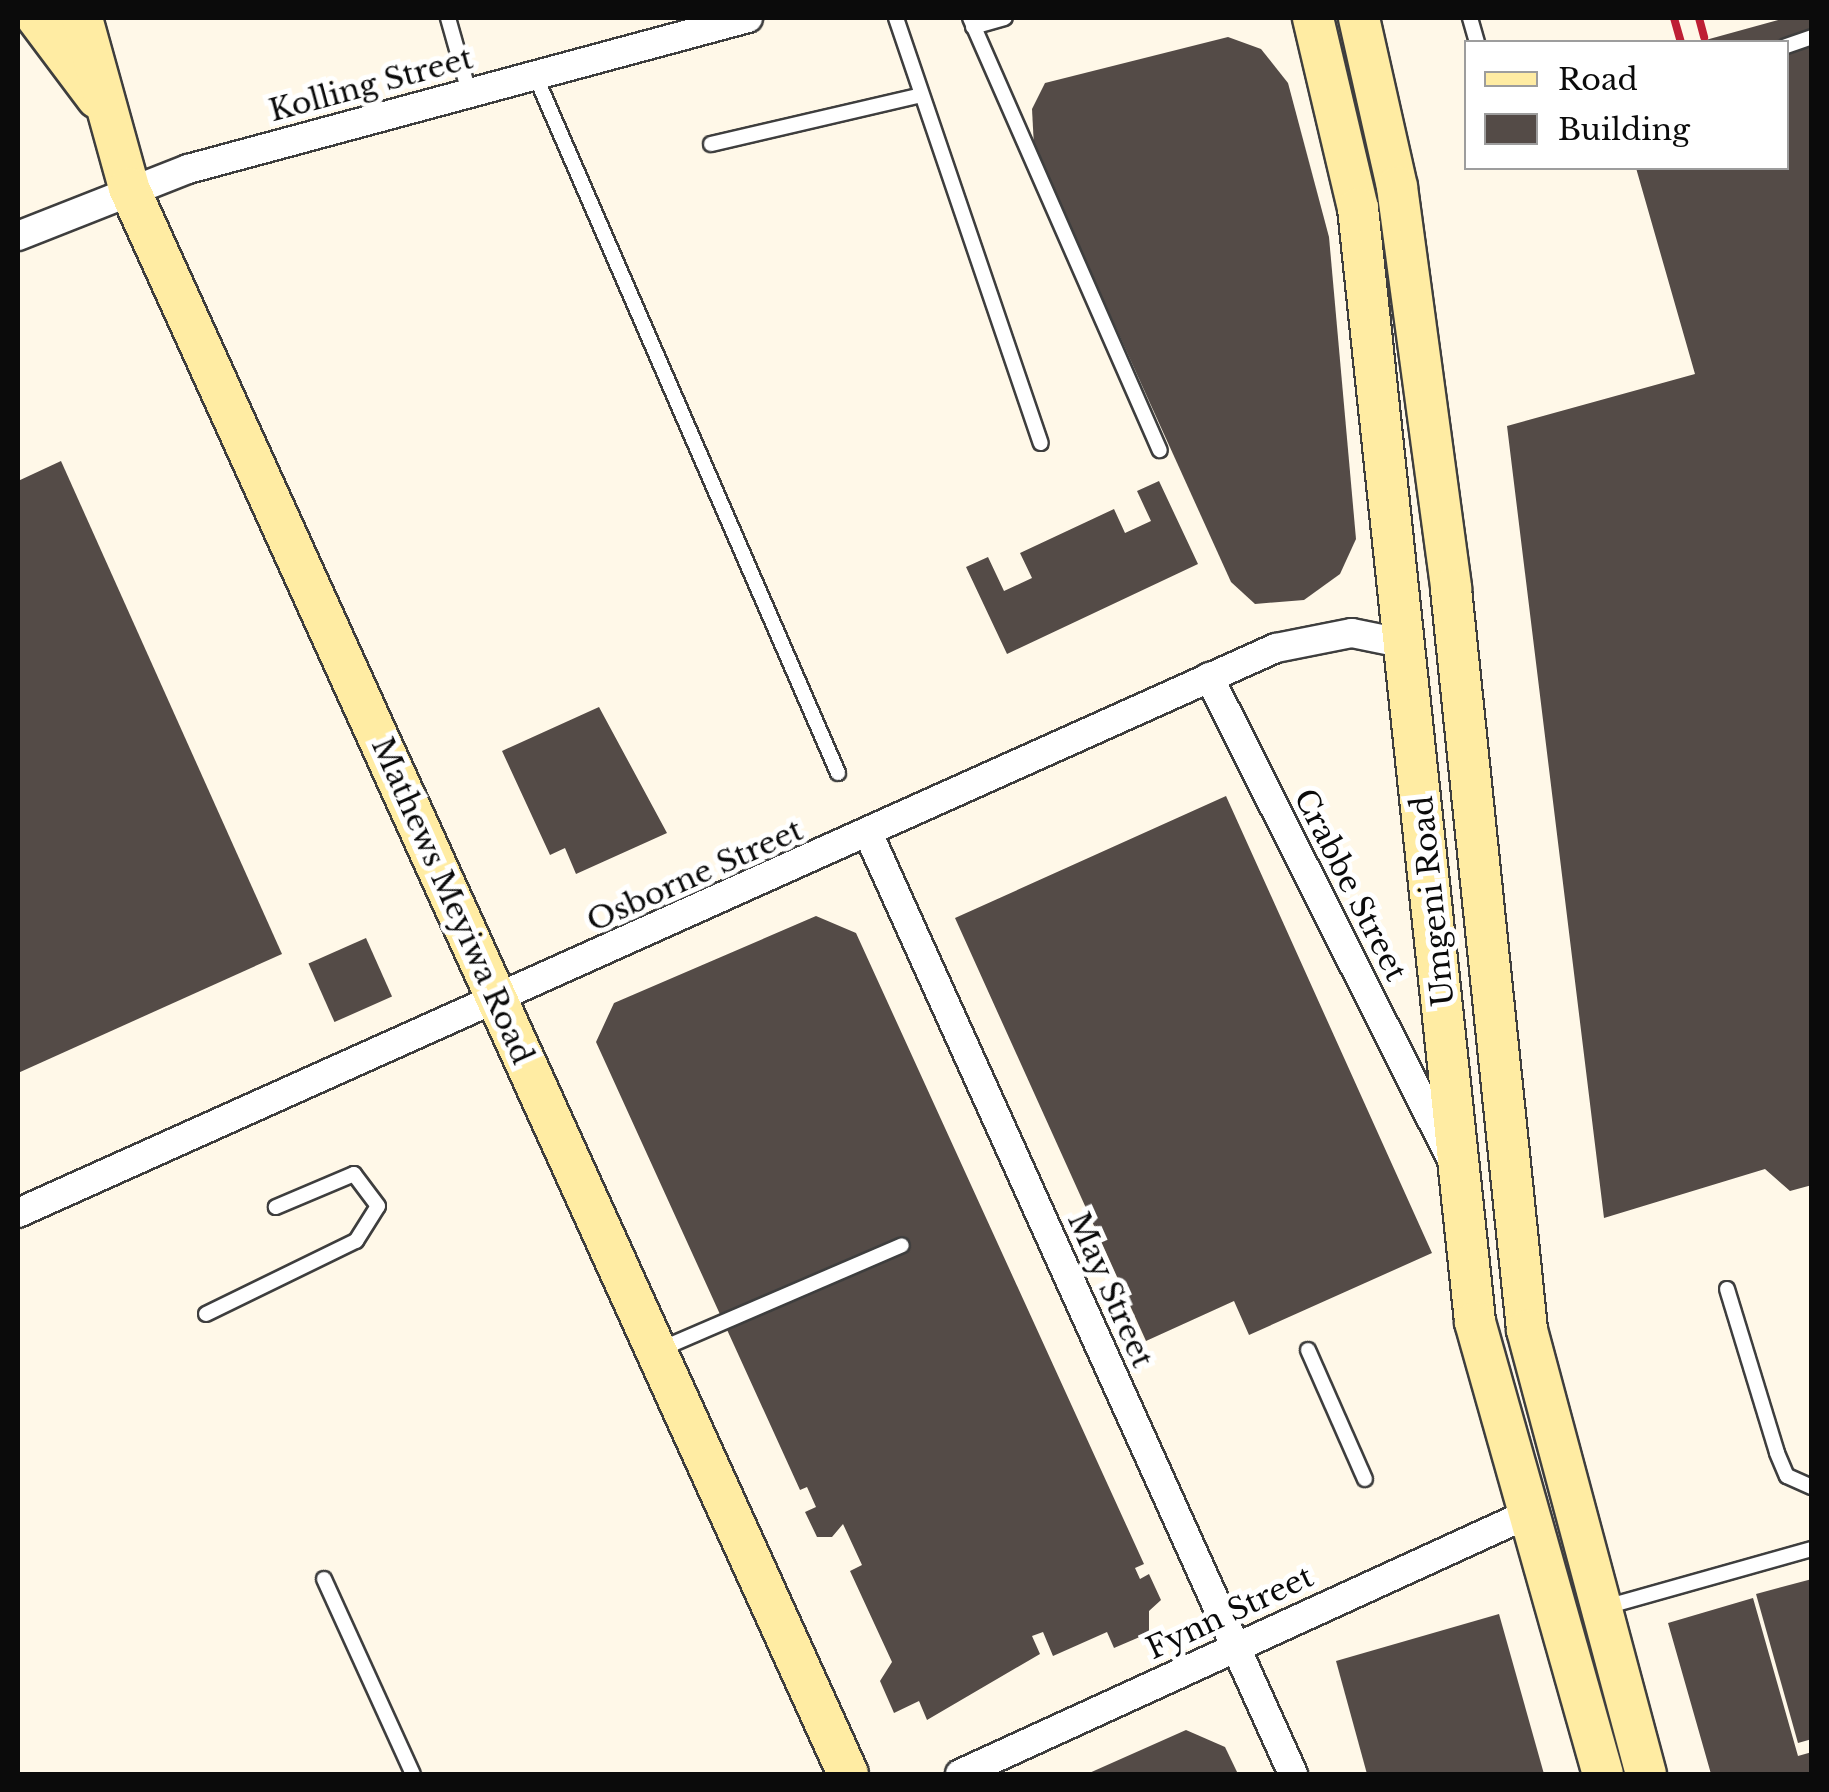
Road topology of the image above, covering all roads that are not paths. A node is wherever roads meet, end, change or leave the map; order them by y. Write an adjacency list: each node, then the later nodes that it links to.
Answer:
1 (36, 18): 13 (main road)
2 (82, 18): 13 (main road, Mathews Meyiwa Road)
3 (448, 18): 11 (lane)
4 (748, 18): 10 (street, Kolling Street)
5 (896, 18): 12 (lane)
6 (1005, 18): 9 (lane)
7 (1313, 18): 19 (main road, Umgeni Road)
8 (1359, 18): 37 (main road, Umgeni Road)
9 (972, 22): 18 (lane)
10 (536, 74): 11 (street, Kolling Street); 21 (lane)
11 (469, 92): 15 (street, Kolling Street)
12 (921, 96): 14 (lane); 17 (lane)
13 (103, 105): 15 (main road, Mathews Meyiwa Road)
14 (710, 144)
15 (129, 188): 16 (street, Kolling Street); 23 (main road, Mathews Meyiwa Road)
16 (18, 236)
17 (1041, 443)
18 (1160, 450)
19 (1406, 644): 20 (street, Osborne Street); 24 (main road, Umgeni Road)
20 (1209, 677): 22 (street, Osborne Street); 24 (street, Crabbe Street)
21 (838, 773)
22 (868, 833): 23 (street, Osborne Street); 38 (street, May Street)
23 (497, 1001): 26 (street, Osborne Street); 31 (main road, Mathews Meyiwa Road)
24 (1460, 1176): 34 (main road, Umgeni Road)
25 (276, 1207): 29 (lane)
26 (18, 1213)
27 (902, 1245): 31 (lane)
28 (1727, 1289): 33 (lane)
29 (206, 1314)
30 (1308, 1350): 32 (lane)
31 (656, 1351): 40 (main road, Mathews Meyiwa Road)
32 (1365, 1479)
33 (1812, 1487)
34 (1528, 1514): 38 (street, Fynn Street); 43 (main road, Umgeni Road)
35 (1812, 1549): 37 (lane)
36 (324, 1579): 39 (lane)
37 (1599, 1608): 44 (main road, Umgeni Road)
38 (1235, 1646): 41 (street, Fynn Street); 42 (street, May Street)
39 (413, 1774)
40 (848, 1774)
41 (960, 1774)
42 (1293, 1774)
43 (1603, 1774)
44 (1646, 1774)

